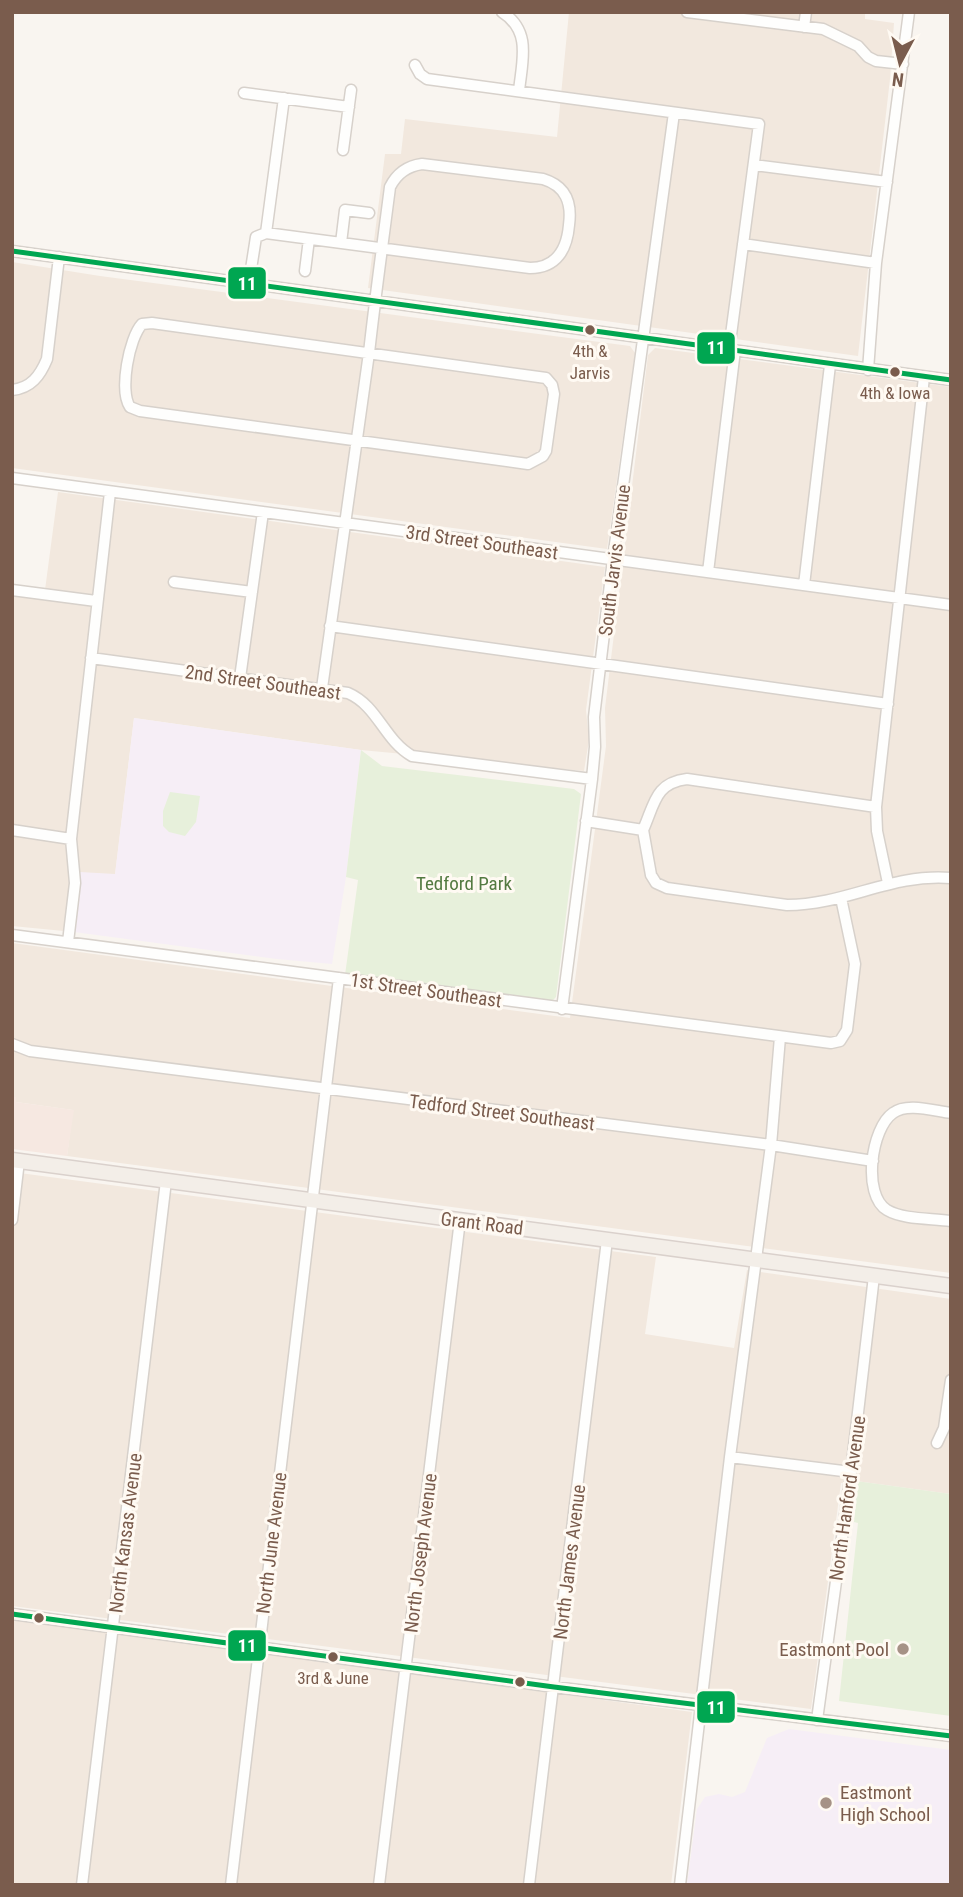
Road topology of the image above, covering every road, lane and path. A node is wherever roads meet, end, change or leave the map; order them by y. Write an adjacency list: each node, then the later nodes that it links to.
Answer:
1 (687, 12): 5 (street)
2 (806, 12): 5 (street)
3 (909, 12): 6 (street)
4 (505, 13): 9 (street)
5 (804, 27): 6 (street)
6 (903, 64): 16 (street)
7 (415, 65): 9 (street)
8 (351, 90): 12 (street)
9 (519, 91): 13 (street)
10 (244, 93): 11 (street)
11 (284, 98): 12 (street); 18 (street)
12 (349, 107): 14 (street)
13 (674, 113): 15 (street); 29 (street, South Jarvis Avenue)
14 (343, 150)
15 (754, 165): 16 (street); 21 (street)
16 (887, 182): 25 (street)
17 (369, 213): 20 (street)
18 (266, 233): 19 (street); 26 (street)
19 (309, 239): 20 (street); 27 (street)
20 (341, 243): 22 (street)
21 (743, 244): 25 (street); 30 (street)
22 (382, 248): 22 (street); 28 (street)
23 (12, 251): 24 (street)
24 (59, 257): 28 (street); 36 (street)
25 (876, 263): 33 (street)
26 (251, 269)
27 (305, 271)
28 (374, 300): 29 (street); 31 (street)
29 (644, 338): 30 (street); 42 (street, South Jarvis Avenue)
30 (732, 350): 32 (street); 43 (street)
31 (369, 353): 37 (street); 37 (street); 37 (street)
32 (830, 365): 33 (street); 45 (street)
33 (868, 370): 34 (street)
34 (924, 377): 35 (street); 48 (street)
35 (951, 380)
36 (12, 390)
37 (356, 439): 41 (street)
38 (12, 478): 39 (street, 3rd Street Southeast)
39 (110, 492): 40 (street, 3rd Street Southeast); 49 (street)
40 (263, 512): 41 (street, 3rd Street Southeast); 47 (street)
41 (343, 523): 42 (street, 3rd Street Southeast); 51 (street)
42 (613, 559): 43 (street, 3rd Street Southeast); 53 (street, South Jarvis Avenue)
43 (708, 572): 45 (street, 3rd Street Southeast)
44 (174, 582): 47 (street)
45 (804, 585): 48 (street, 3rd Street Southeast)
46 (12, 590): 49 (street)
47 (252, 592): 54 (street)
48 (900, 598): 50 (street, 3rd Street Southeast); 56 (street)
49 (96, 601): 52 (street)
50 (951, 605)
51 (330, 626): 53 (street); 55 (street)
52 (91, 658): 54 (street, 2nd Street Southeast); 62 (street)
53 (600, 663): 56 (street); 57 (street, South Jarvis Avenue)
54 (240, 678): 55 (street, 2nd Street Southeast)
55 (322, 688): 57 (street, 2nd Street Southeast)
56 (888, 704): 58 (street)
57 (592, 779): 59 (street, South Jarvis Avenue)
58 (876, 807): 61 (street); 64 (street)
59 (586, 821): 61 (street); 69 (street, South Jarvis Avenue)
60 (12, 830): 62 (street)
61 (643, 830): 65 (street)
62 (72, 839): 67 (street)
63 (951, 878): 64 (street)
64 (888, 883): 65 (street)
65 (841, 898): 70 (street, 1st Street Southeast)
66 (12, 935): 67 (street, 1st Street Southeast)
67 (68, 942): 68 (street, 1st Street Southeast)
68 (339, 978): 69 (street, 1st Street Southeast); 72 (street, North June Avenue)
69 (562, 1009): 70 (street, 1st Street Southeast)
70 (780, 1037): 74 (street)
71 (12, 1044): 72 (street, Tedford Street Southeast)
72 (326, 1090): 74 (street, Tedford Street Southeast); 78 (street, North June Avenue)
73 (951, 1113): 76 (street)
74 (771, 1145): 76 (street, Tedford Street Southeast); 83 (street)
75 (16, 1161): 77 (main road, Grant Road); 79 (street)
76 (873, 1161): 81 (street)
77 (166, 1181): 78 (main road, Grant Road); 91 (street, North Kansas Avenue)
78 (313, 1201): 80 (main road, Grant Road); 92 (street, North June Avenue)
79 (12, 1220)
80 (460, 1220): 82 (main road, Grant Road); 93 (street, North Joseph Avenue)
81 (951, 1221)
82 (607, 1240): 83 (main road, Grant Road); 94 (street, North James Avenue)
83 (755, 1260): 84 (main road, Grant Road); 88 (street)
84 (874, 1276): 85 (main road, Grant Road); 89 (street, North Hanford Avenue)
85 (951, 1286)
86 (951, 1380): 87 (street)
87 (937, 1443)
88 (730, 1457): 89 (street); 95 (street)
89 (851, 1472): 96 (street, North Hanford Avenue)
90 (12, 1614): 91 (street)
91 (114, 1628): 92 (street); 98 (street, North Kansas Avenue)
92 (259, 1646): 93 (street); 99 (street, North June Avenue)
93 (407, 1668): 94 (street); 100 (street, North Joseph Avenue)
94 (554, 1687): 95 (street); 101 (street, North James Avenue)
95 (699, 1706): 96 (street); 102 (street)
96 (817, 1720): 97 (street)
97 (951, 1736)
98 (82, 1885)
99 (232, 1885)
100 (379, 1885)
101 (529, 1885)
102 (680, 1885)

